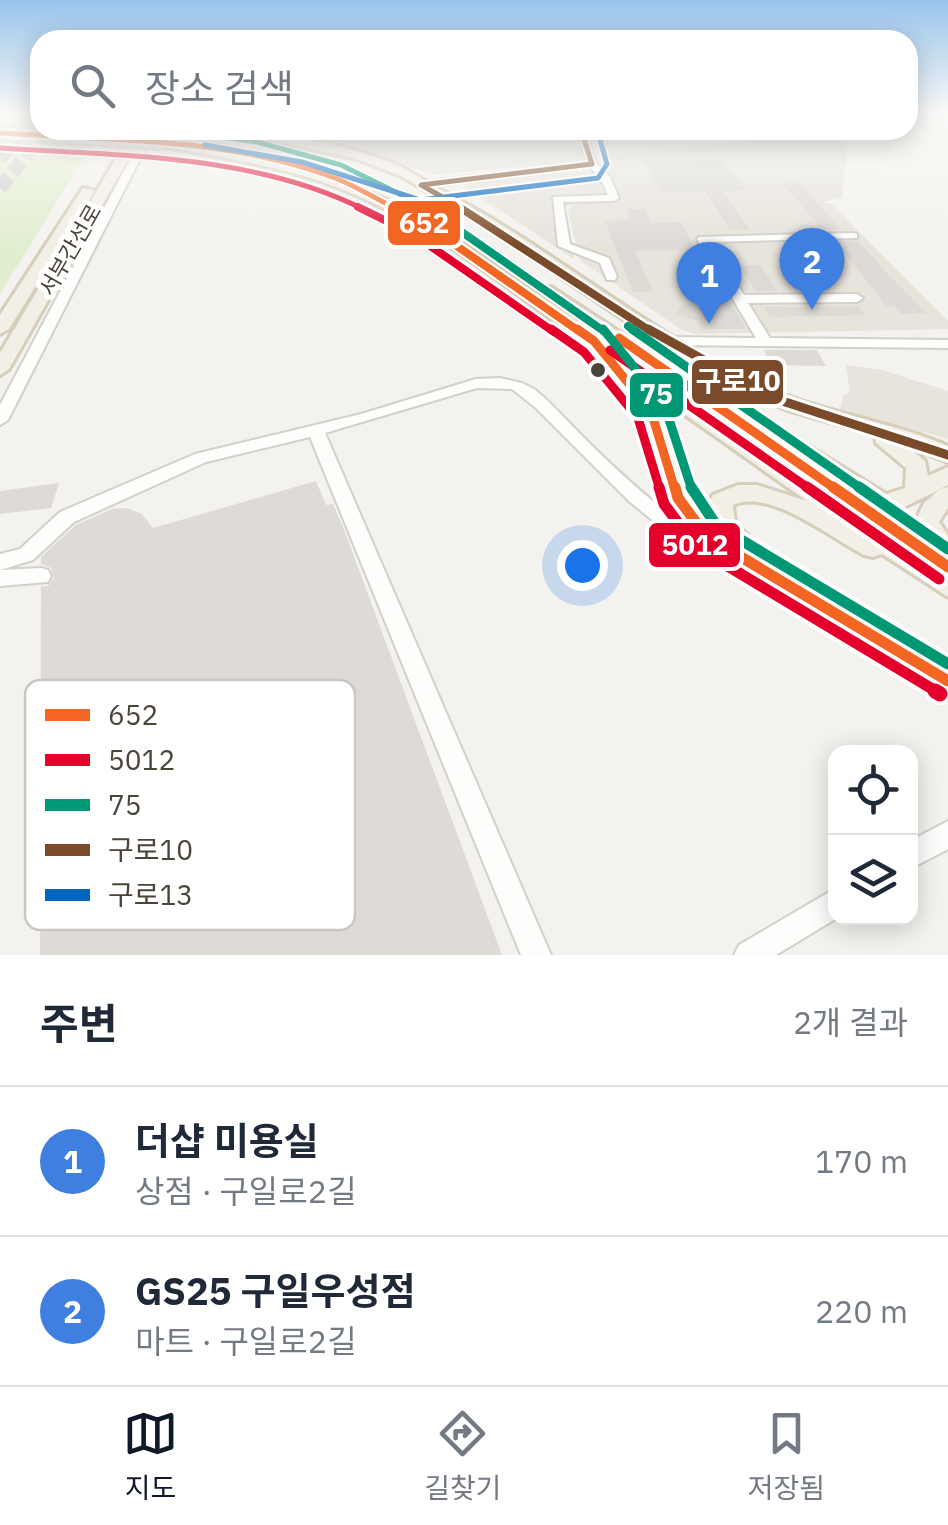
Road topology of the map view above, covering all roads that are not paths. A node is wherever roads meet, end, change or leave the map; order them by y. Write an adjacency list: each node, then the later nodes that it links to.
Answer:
1 (110, 158): 19 (main road, 서부간선로)
2 (123, 158): 24 (main road, 서부간선로)
3 (137, 158): 26 (street)
4 (197, 158): 13 (main road)
5 (255, 158): 13 (main road)
6 (285, 158): 25 (main road)
7 (342, 158): 11 (main road)
8 (344, 158): 11 (main road)
9 (345, 158): 11 (main road)
10 (590, 158): 12 (street)
11 (354, 160): 14 (main road)
12 (592, 164): 14 (street); 16 (street)
13 (334, 178): 20 (main road)
14 (421, 185): 22 (main road)
15 (854, 236): 18 (street)
16 (611, 277)
17 (857, 298): 18 (street)
18 (740, 299): 21 (street)
19 (0, 328)
20 (594, 341): 35 (main road); 37 (main road)
21 (765, 341): 22 (street); 23 (street)
22 (670, 342): 27 (main road)
23 (948, 344)
24 (0, 369)
25 (717, 406): 31 (main road); 35 (main road)
26 (0, 420)
27 (864, 425): 29 (main road); 31 (main road)
28 (315, 430): 34 (street); 37 (street); 44 (street)
29 (948, 455)
30 (948, 475): 31 (main road)
31 (916, 491)
32 (948, 495): 33 (main road)
33 (948, 549)
34 (0, 562)
35 (937, 569): 37 (main road); 39 (main road)
36 (41, 576): 38 (street)
37 (772, 577): 40 (main road)
38 (0, 578)
39 (948, 586)
40 (948, 680)
41 (948, 834): 42 (street)
42 (918, 851)
43 (828, 907): 45 (street)
44 (536, 955)
45 (749, 955)

